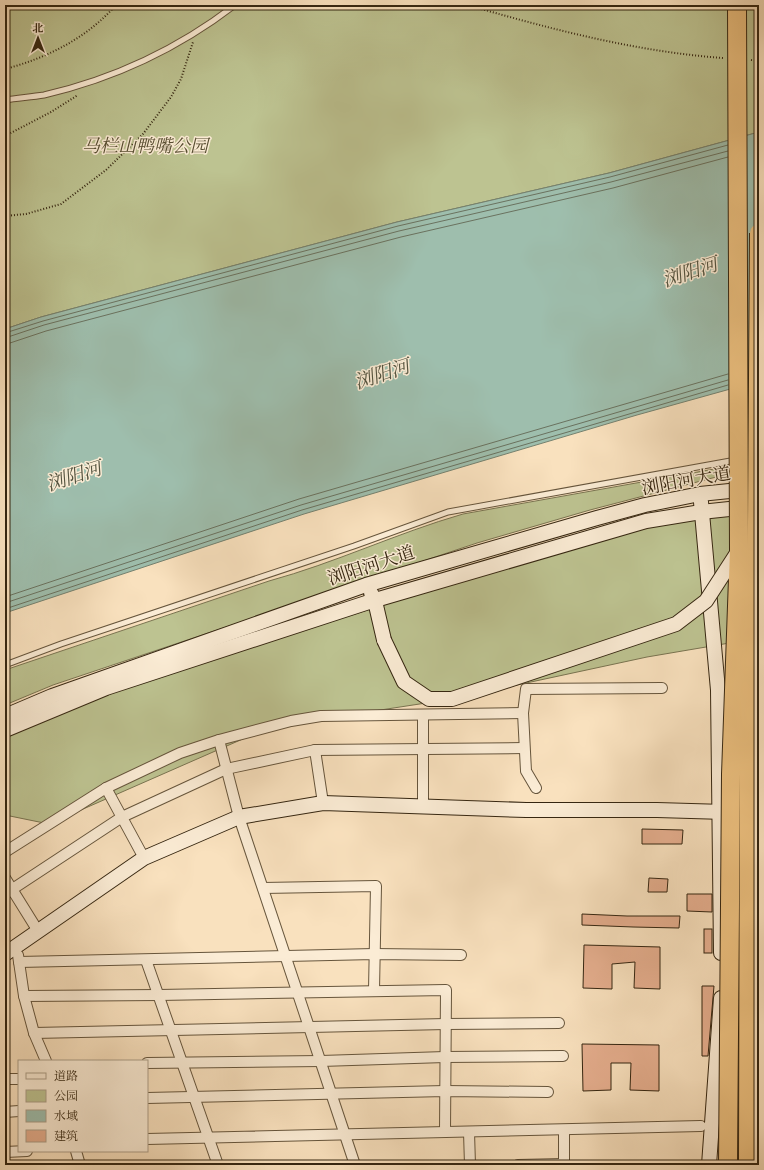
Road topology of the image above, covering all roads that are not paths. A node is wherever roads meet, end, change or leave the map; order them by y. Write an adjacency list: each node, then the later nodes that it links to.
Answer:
1 (235, 5): 3 (lane)
2 (737, 5): 13 (highway, bridge)
3 (5, 100)
4 (759, 233): 12 (highway, bridge)
5 (759, 456): 6 (lane)
6 (751, 458)
7 (743, 459): 16 (lane)
8 (759, 488): 9 (main road, 浏阳河大道)
9 (700, 494): 11 (main road); 14 (main road, 浏阳河大道)
10 (759, 506): 11 (main road, 浏阳河大道)
11 (701, 512): 15 (main road, 浏阳河大道); 31 (main road)
12 (758, 528): 89 (highway, bridge)
13 (739, 550): 15 (main road, bridge); 88 (highway, bridge)
14 (366, 585): 15 (main road); 20 (main road, 浏阳河大道)
15 (375, 601): 21 (main road, 浏阳河大道)
16 (5, 665)
17 (662, 688): 18 (street)
18 (523, 712): 19 (street); 23 (street)
19 (423, 715): 22 (street); 25 (street)
20 (5, 716)
21 (5, 730)
22 (219, 740): 26 (street); 27 (street)
23 (524, 748): 25 (street); 28 (street)
24 (315, 750): 25 (street); 26 (street); 29 (street)
25 (423, 750): 30 (street)
26 (226, 769): 33 (street); 34 (street)
27 (106, 788): 33 (street); 35 (street)
28 (536, 788)
29 (323, 803): 30 (main road); 34 (main road)
30 (423, 806): 31 (main road)
31 (719, 813): 32 (main road); 87 (main road)
32 (759, 813)
33 (122, 817): 36 (street); 39 (street)
34 (239, 817): 36 (main road); 38 (street)
35 (5, 852)
36 (144, 858): 40 (main road)
37 (5, 878): 39 (street)
38 (263, 888): 42 (street); 44 (street)
39 (9, 892): 40 (street)
40 (38, 931): 41 (main road)
41 (10, 950): 46 (street)
42 (374, 954): 43 (street); 44 (street); 47 (street)
43 (461, 955)
44 (285, 956): 45 (street); 48 (street)
45 (146, 960): 46 (street); 49 (street)
46 (19, 962): 50 (street)
47 (374, 990): 48 (street); 52 (street)
48 (298, 992): 49 (street); 53 (street)
49 (158, 995): 50 (street); 54 (street)
50 (24, 996): 55 (street)
51 (559, 1023): 52 (street)
52 (446, 1024): 53 (street); 57 (street)
53 (309, 1027): 54 (street); 59 (street)
54 (170, 1030): 55 (street); 60 (street)
55 (34, 1033): 58 (street)
56 (563, 1056): 57 (street)
57 (445, 1057): 59 (street); 64 (street)
58 (46, 1060)
59 (321, 1061): 60 (street); 66 (street)
60 (182, 1062): 61 (street); 67 (street)
61 (148, 1063)
62 (5, 1079): 63 (street)
63 (18, 1079)
64 (445, 1091): 65 (street); 66 (street); 73 (street)
65 (548, 1092)
66 (332, 1093): 67 (street); 75 (street)
67 (194, 1097): 68 (street); 76 (street)
68 (148, 1098)
69 (18, 1111): 70 (street)
70 (5, 1112)
71 (701, 1126): 72 (street)
72 (564, 1130): 74 (street); 86 (street)
73 (444, 1132): 74 (street); 75 (street)
74 (469, 1132): 84 (street)
75 (345, 1135): 76 (street); 83 (street)
76 (208, 1138): 77 (street); 82 (street)
77 (148, 1139)
78 (18, 1151): 79 (street)
79 (5, 1152)
80 (76, 1152): 81 (street)
81 (80, 1165)
82 (218, 1165)
83 (355, 1165)
84 (470, 1165)
85 (518, 1165): 86 (street)
86 (564, 1165)
87 (709, 1165)
88 (728, 1165)
89 (748, 1165)

